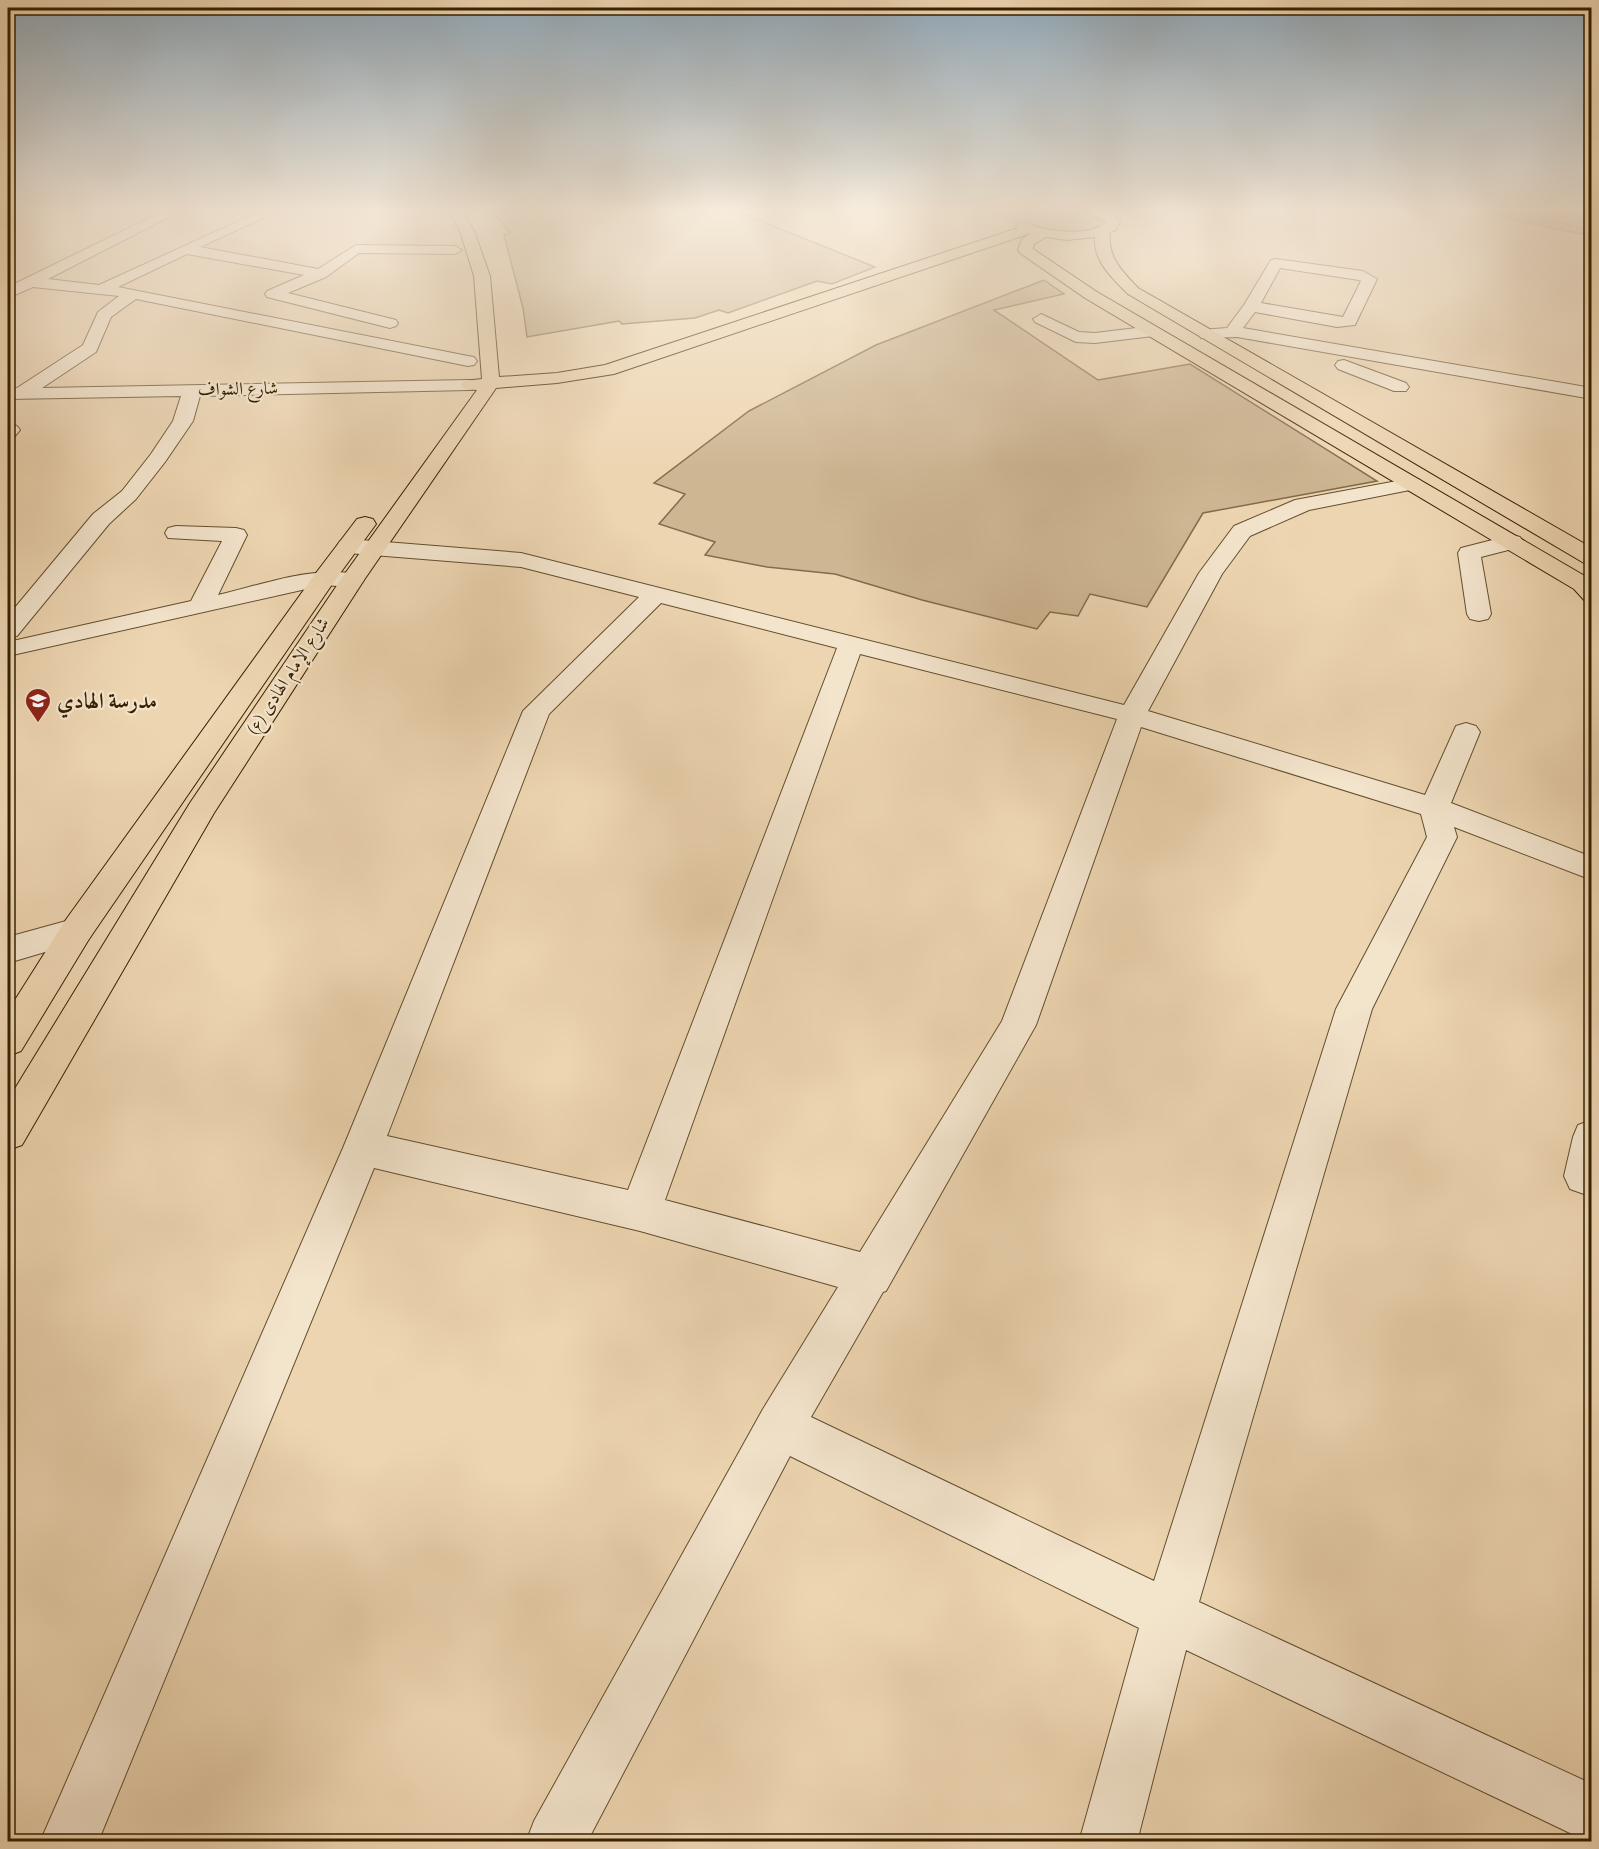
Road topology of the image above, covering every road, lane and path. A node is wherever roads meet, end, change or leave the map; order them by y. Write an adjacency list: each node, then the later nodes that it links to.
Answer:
1 (131, 295): 23 (street)
2 (139, 295): 15 (street)
3 (278, 295): 12 (street)
4 (465, 295): 20 (main road)
5 (481, 295): 20 (main road)
6 (839, 295): 20 (main road)
7 (1091, 295): 16 (main road)
8 (1140, 295): 18 (main road)
9 (1257, 295): 11 (street)
10 (1361, 295): 11 (street)
11 (1251, 306): 17 (street)
12 (331, 309): 14 (street); 15 (street)
13 (1041, 319): 16 (street)
14 (390, 323)
15 (294, 326): 20 (street)
16 (1152, 331): 25 (main road)
17 (1232, 332): 18 (street); 19 (street)
18 (1207, 334): 30 (main road)
19 (1275, 339): 21 (street); 24 (street)
20 (476, 376): 22 (street, شارع الشواف); 28 (main road, شارع الإمام الهادی (ع)); 29 (main road, شارع الإمام الهادی (ع))
21 (1400, 387)
22 (192, 390): 23 (street, شارع الشواف); 37 (street)
23 (15, 394)
24 (1592, 394)
25 (1413, 484): 27 (main road); 40 (street)
26 (176, 533): 35 (street)
27 (1512, 542): 34 (main road); 36 (street)
28 (348, 546): 29 (street); 31 (main road, شارع الإمام الهادی (ع))
29 (374, 549): 32 (main road, شارع الإمام الهادی (ع)); 33 (street)
30 (1592, 558)
31 (324, 578): 32 (street); 35 (street); 44 (main road, شارع الإمام الهادی (ع))
32 (352, 580): 47 (main road, شارع الإمام الهادی (ع))
33 (656, 594): 38 (street); 49 (street)
34 (1592, 595)
35 (201, 606): 39 (street)
36 (1479, 614)
37 (8, 631)
38 (851, 643): 40 (street); 51 (street)
39 (8, 649)
40 (1132, 715): 42 (street); 52 (street)
41 (1466, 732): 42 (street)
42 (1434, 808): 43 (street); 54 (street)
43 (1592, 869)
44 (77, 930): 45 (street); 46 (main road, شارع الإمام الهادی (ع))
45 (8, 950)
46 (8, 1041)
47 (8, 1133)
48 (1592, 1137): 50 (street)
49 (363, 1148): 51 (street); 56 (street)
50 (1584, 1176)
51 (640, 1212): 52 (street)
52 (870, 1276): 53 (street)
53 (780, 1426): 54 (street); 57 (street)
54 (1169, 1615): 55 (street); 58 (street)
55 (1592, 1814)
56 (69, 1842)
57 (555, 1842)
58 (1108, 1842)

